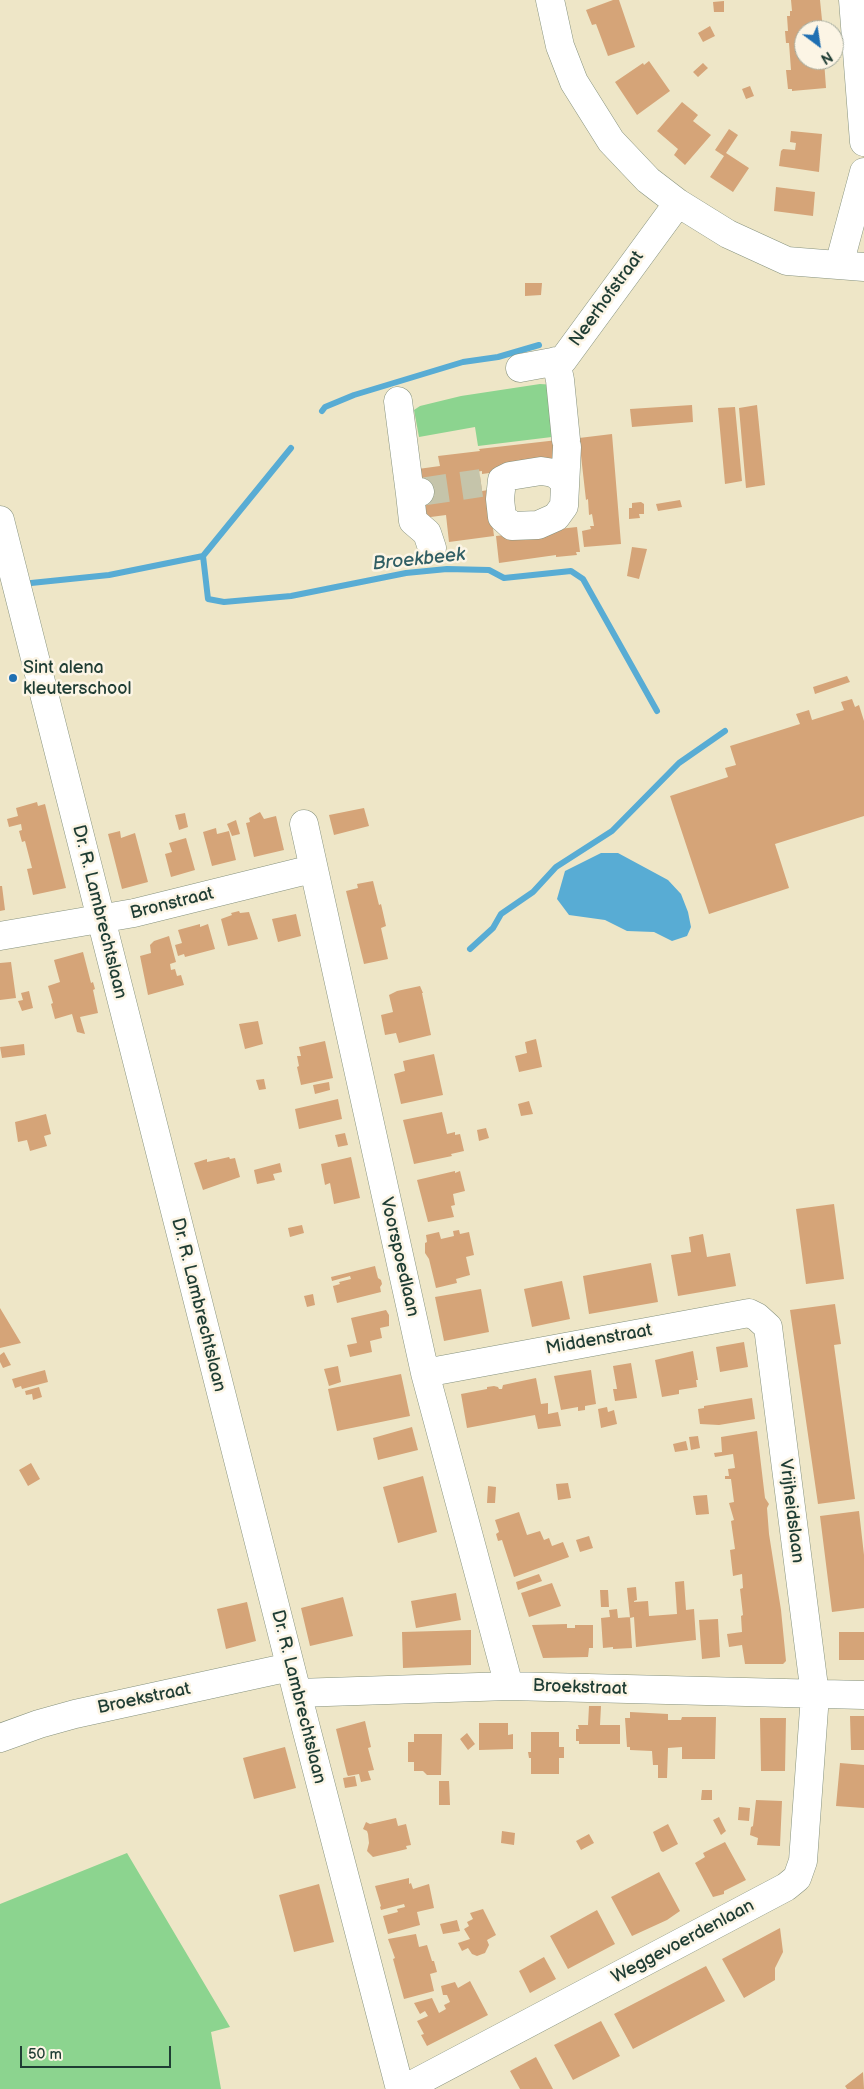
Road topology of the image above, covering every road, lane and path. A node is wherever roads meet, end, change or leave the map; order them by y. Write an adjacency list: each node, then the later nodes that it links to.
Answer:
1 (550, 0): 5 (street)
2 (853, 0): 3 (street)
3 (864, 142)
4 (864, 172): 6 (street)
5 (678, 203): 6 (street); 7 (street, Neerhofstraat)
6 (851, 266)
7 (556, 361): 8 (street, Neerhofstraat); 10 (street)
8 (520, 368)
9 (398, 401): 12 (street)
10 (564, 482): 10 (street)
11 (0, 520): 15 (street, Dr. R. Lambrechtslaan)
12 (432, 548)
13 (304, 824): 14 (street, Voorspoedlaan)
14 (312, 869): 15 (street, Bronstraat); 18 (street, Voorspoedlaan)
15 (100, 920): 16 (street, Bronstraat); 19 (street, Dr. R. Lambrechtslaan)
16 (0, 936)
17 (768, 1327): 18 (street, Middenstraat); 22 (street, Vrijheidslaan)
18 (425, 1372): 20 (street, Voorspoedlaan)
19 (290, 1667): 21 (street, Dr. R. Lambrechtslaan); 24 (street, Broekstraat)
20 (509, 1686): 21 (street, Broekstraat); 22 (street, Broekstraat)
21 (297, 1693): 25 (street, Dr. R. Lambrechtslaan)
22 (815, 1695): 23 (street, Broekstraat); 25 (street, Weggevoerdenlaan)
23 (864, 1696)
24 (0, 1738)
25 (402, 2089)

